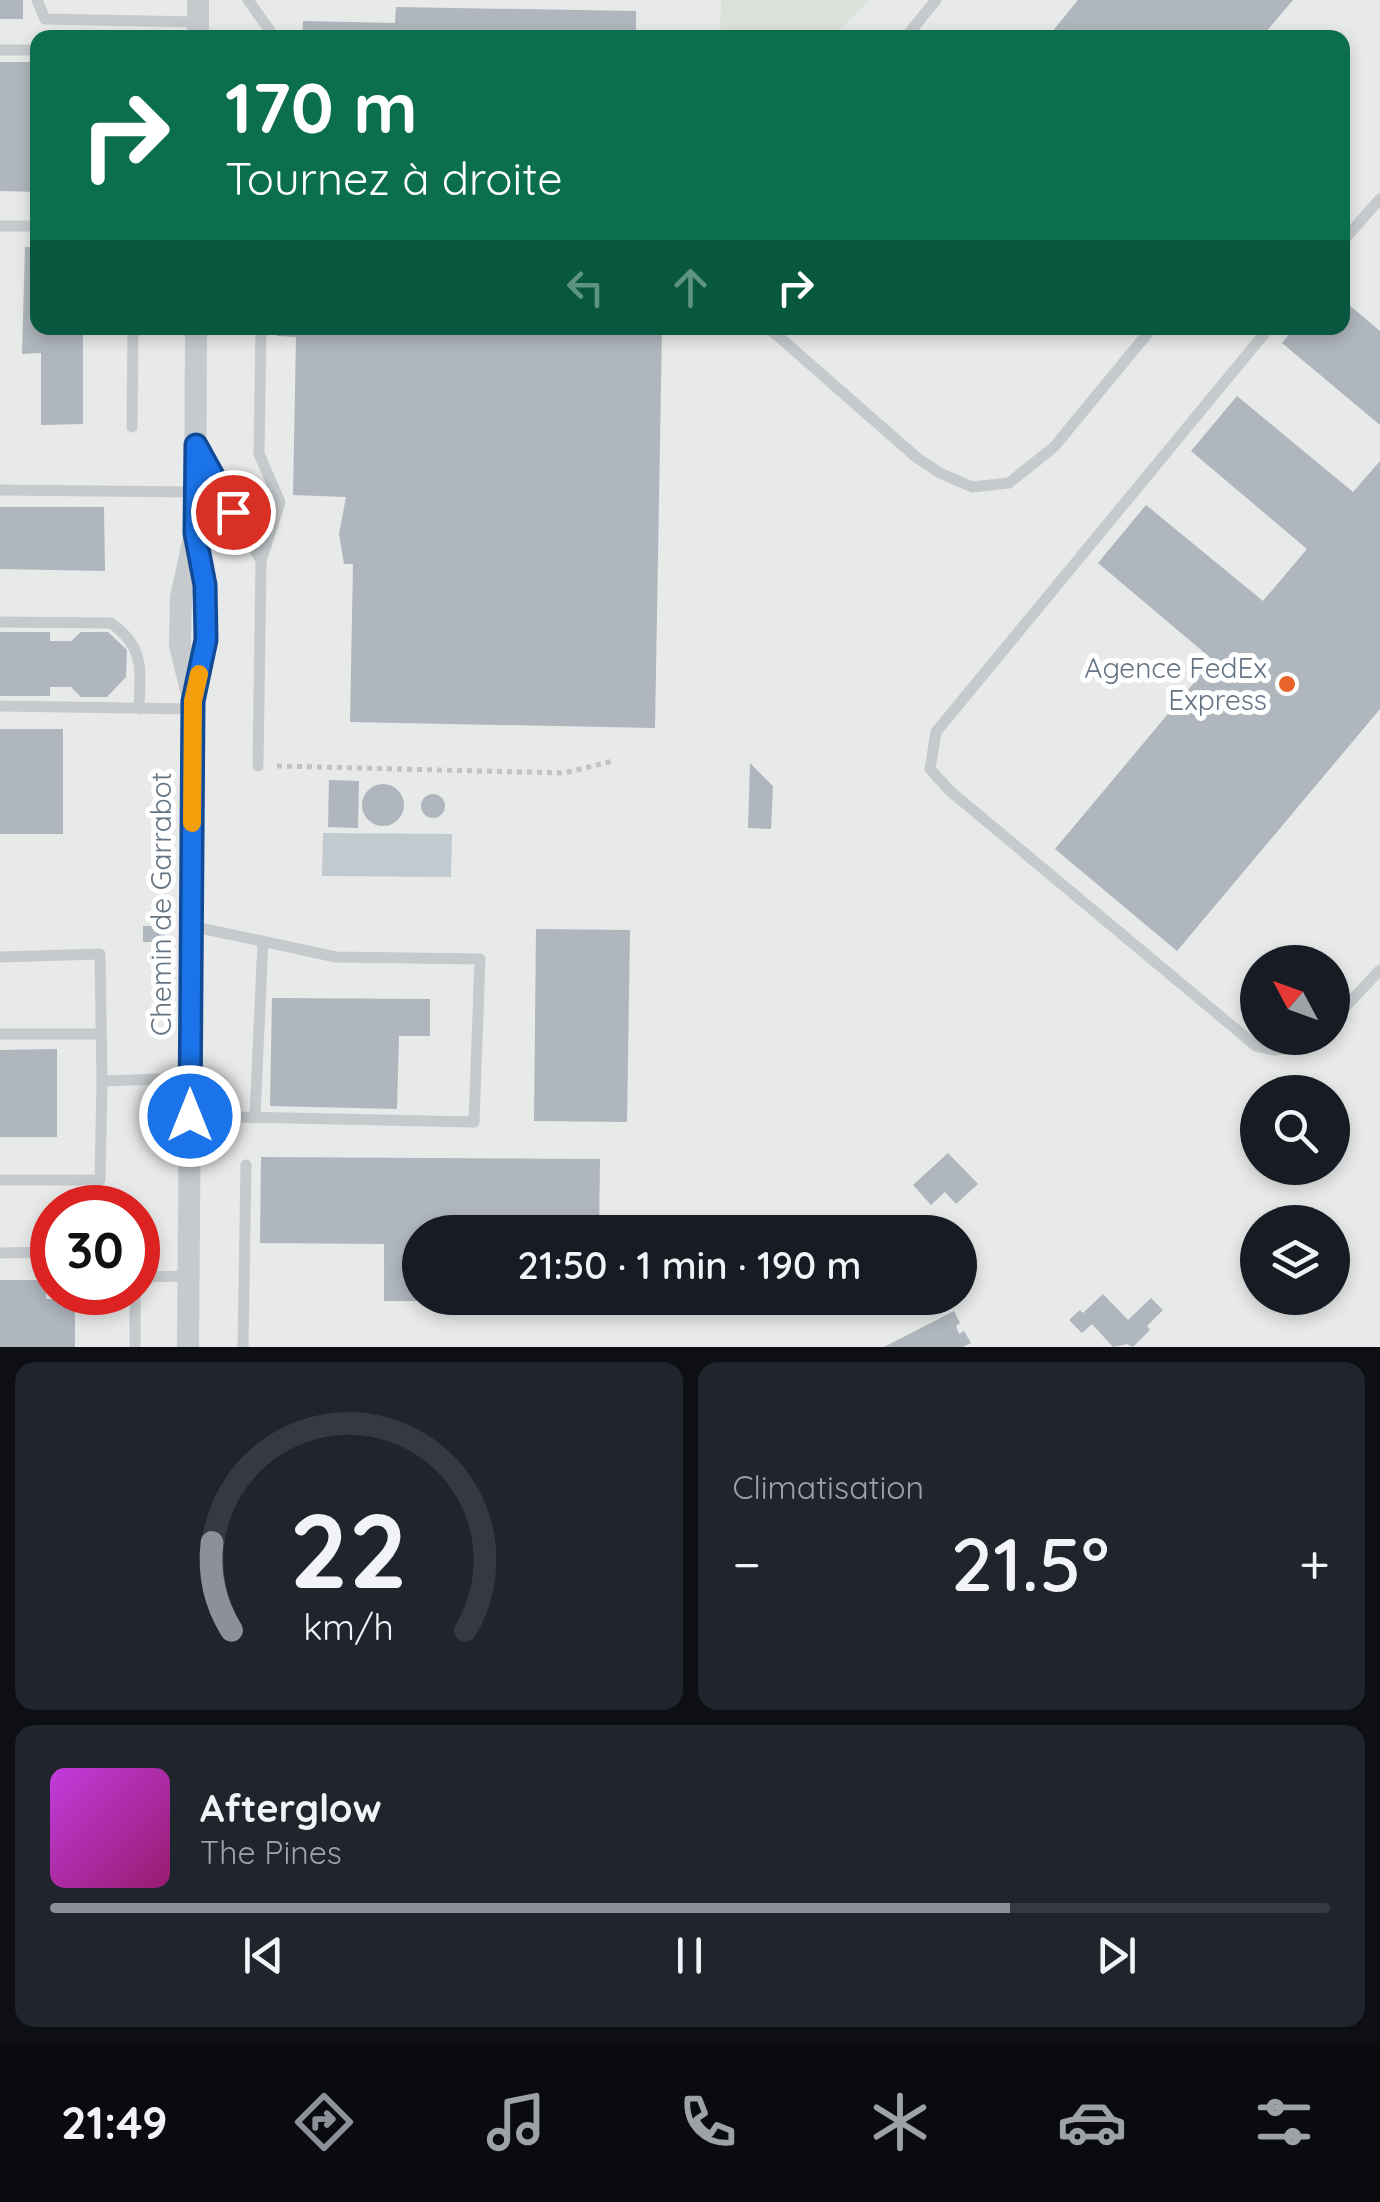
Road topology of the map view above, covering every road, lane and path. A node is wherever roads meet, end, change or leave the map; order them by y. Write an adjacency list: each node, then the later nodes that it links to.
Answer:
1 (37, 0): 4 (lane)
2 (248, 0): 5 (lane)
3 (936, 0): 6 (lane)
4 (198, 20)
5 (270, 30)
6 (912, 30)
7 (0, 50): 8 (lane)
8 (30, 50)
9 (1380, 199): 12 (lane)
10 (0, 226): 11 (lane)
11 (30, 226)
12 (1350, 233)
13 (133, 335): 19 (lane)
14 (196, 335): 20 (street, Chemin de Garrabot)
15 (261, 335): 23 (lane)
16 (776, 335): 17 (lane)
17 (1146, 335)
18 (1263, 335): 35 (lane)
19 (132, 427)
20 (196, 445): 22 (street, Chemin de Garrabot); 23 (lane)
21 (0, 490): 22 (lane)
22 (195, 492): 25 (street, Chemin de Garrabot)
23 (261, 561): 29 (lane)
24 (0, 622): 27 (lane)
25 (193, 705): 27 (lane); 30 (street, Chemin de Garrabot)
26 (0, 706): 27 (lane)
27 (139, 710)
28 (613, 761): 29 (path)
29 (258, 766)
30 (191, 926): 31 (lane); 38 (street, Chemin de Garrabot)
31 (263, 941): 41 (lane); 41 (lane)
32 (0, 957): 37 (lane)
33 (1380, 970): 34 (lane)
34 (1350, 1002)
35 (1240, 1033)
36 (0, 1034): 37 (lane)
37 (101, 1034): 39 (lane)
38 (190, 1078): 39 (lane); 40 (street, Chemin de Garrabot)
39 (102, 1082): 43 (lane)
40 (190, 1116): 41 (lane); 46 (street, Chemin de Garrabot)
41 (255, 1116)
42 (246, 1165): 51 (lane)
43 (0, 1180)
44 (30, 1252): 45 (lane)
45 (0, 1253)
46 (188, 1276): 47 (lane); 50 (street, Chemin de Garrabot)
47 (160, 1277)
48 (135, 1315): 49 (lane)
49 (135, 1347)
50 (188, 1347)
51 (243, 1347)

